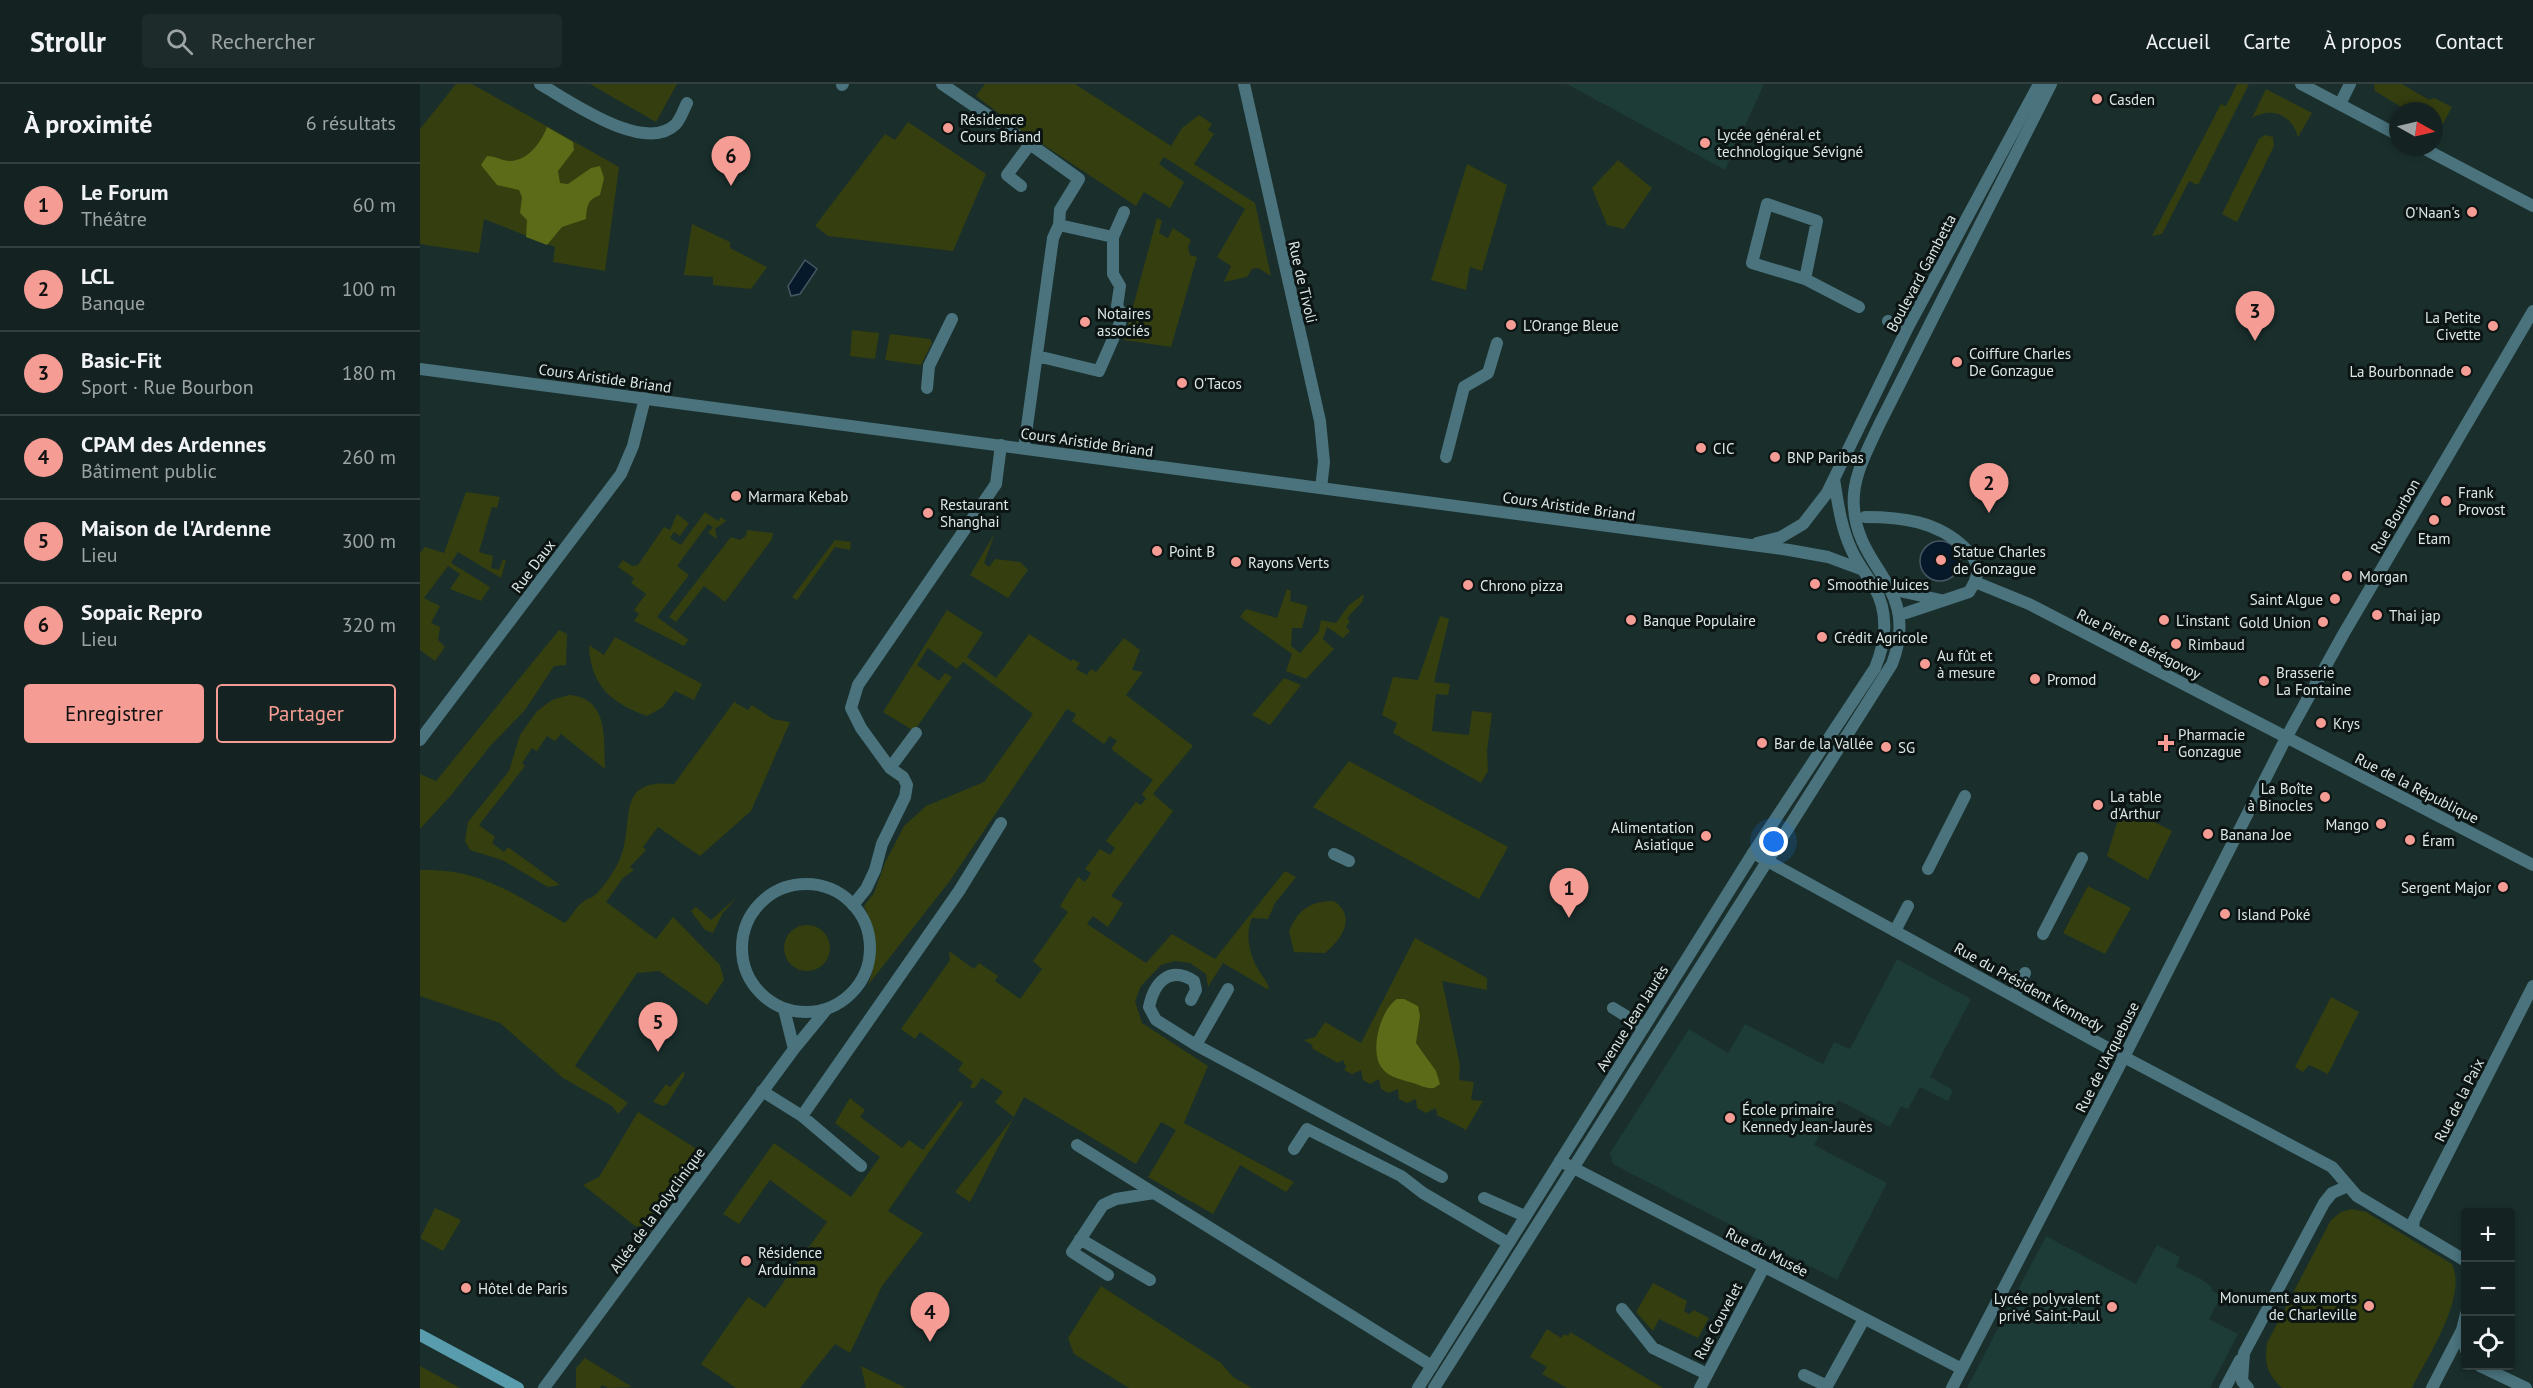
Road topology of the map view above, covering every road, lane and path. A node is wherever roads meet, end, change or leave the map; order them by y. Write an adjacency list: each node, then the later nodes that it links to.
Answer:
1 (540, 84): 8 (street)
2 (944, 84): 11 (street)
3 (1244, 84): 33 (street, Rue de Tivoli)
4 (2039, 84): 23 (street, Boulevard Gambetta)
5 (2051, 84): 41 (street)
6 (2301, 84): 9 (street)
7 (2350, 84): 9 (street)
8 (687, 103)
9 (2340, 104): 10 (street)
10 (2389, 130)
11 (1030, 144): 13 (street); 16 (street)
12 (2438, 156): 14 (street)
13 (1021, 186)
14 (2533, 206)
15 (1124, 212): 17 (street)
16 (1059, 225): 17 (street); 25 (street)
17 (1113, 237): 25 (street)
18 (1805, 279): 18 (street); 19 (street)
19 (1859, 307)
20 (2533, 311): 44 (street, Rue Bourbon)
21 (952, 319): 27 (street)
22 (1888, 321): 23 (street)
23 (1906, 331): 32 (street, Boulevard Gambetta)
24 (1497, 343): 31 (street)
25 (1037, 356): 30 (street)
26 (420, 369): 28 (street, Cours Aristide Briand)
27 (927, 388)
28 (645, 398): 29 (street, Cours Aristide Briand); 45 (street, Rue Daux)
29 (1001, 445): 30 (street, Cours Aristide Briand); 46 (street)
30 (1024, 448): 33 (street, Cours Aristide Briand)
31 (1446, 457)
32 (1834, 479): 35 (street, Boulevard Gambetta); 37 (street)
33 (1321, 488): 36 (street, Cours Aristide Briand)
34 (1865, 517): 38 (street)
35 (1803, 524): 36 (street, Cours Aristide Briand)
36 (1750, 545): 37 (street, Cours Aristide Briand)
37 (1863, 570): 42 (street)
38 (1975, 582): 40 (street); 44 (street, Rue Pierre Bérégovoy)
39 (1899, 591): 40 (street)
40 (1949, 600): 41 (street)
41 (1902, 614): 42 (street); 53 (street)
42 (1884, 619): 49 (street, Avenue Jean Jaurès)
43 (916, 733): 46 (street)
44 (2286, 738): 54 (street, Rue de la République); 71 (street, Rue de l'Arquebuse)
45 (420, 740)
46 (890, 768): 56 (street)
47 (1965, 796): 55 (street)
48 (1001, 822): 73 (street)
49 (1753, 853): 53 (street, Rue du Président Kennedy); 68 (street, Avenue Jean Jaurès)
50 (1335, 854): 52 (street)
51 (2082, 858): 59 (street)
52 (1349, 861)
53 (1768, 861): 58 (street, Rue du Président Kennedy); 78 (street)
54 (2533, 865)
55 (1928, 869)
56 (853, 905): 66 (street, Allée de la Polyclinique); 67 (street, Allée de la Polyclinique)
57 (1908, 906): 58 (street)
58 (1894, 931): 63 (street, Rue du Président Kennedy)
59 (2043, 934)
60 (2025, 973): 63 (street)
61 (2533, 986): 84 (street, Rue de la Paix)
62 (1228, 988): 69 (street)
63 (2014, 996): 71 (street, Rue du Président Kennedy)
64 (1191, 1000): 69 (street)
65 (1612, 1008): 68 (street)
66 (784, 1009): 67 (street, Allée de la Polyclinique); 70 (street)
67 (826, 1010): 70 (street, Allée de la Polyclinique)
68 (1644, 1027): 76 (street, Avenue Jean Jaurès)
69 (1196, 1045): 79 (street)
70 (794, 1049): 72 (street, Allée de la Polyclinique)
71 (2124, 1057): 80 (street, Rue du Président Kennedy); 97 (street, Rue de l'Arquebuse)
72 (762, 1091): 73 (street); 102 (street, Allée de la Polyclinique)
73 (802, 1116): 77 (street)
74 (1077, 1145): 81 (street)
75 (1294, 1149): 86 (street)
76 (1560, 1161): 78 (street, Rue du Musée); 83 (street, Avenue Jean Jaurès)
77 (861, 1166)
78 (1573, 1168): 88 (street, Rue du Musée); 104 (street)
79 (1442, 1177)
80 (2348, 1186): 84 (street, Rue du Président Kennedy); 95 (street)
81 (1154, 1193): 85 (street); 96 (street)
82 (1484, 1198): 83 (street)
83 (1526, 1216): 86 (street, Avenue Jean Jaurès)
84 (2413, 1228): 87 (street, Rue du Président Kennedy)
85 (1080, 1239): 89 (street); 90 (street)
86 (1508, 1243): 96 (street, Avenue Jean Jaurès)
87 (2461, 1258)
88 (1764, 1267): 92 (street, Rue du Musée); 99 (street, Rue Couvelet)
89 (1108, 1275)
90 (1150, 1280)
91 (1622, 1309): 99 (street)
92 (1864, 1319): 97 (street, Rue du Musée); 100 (street)
93 (2461, 1332): 109 (street)
94 (420, 1335): 101 (main road)
95 (2244, 1353): 107 (street); 108 (street)
96 (1432, 1366): 103 (street, Avenue Jean Jaurès)
97 (1962, 1369): 106 (street, Rue de l'Arquebuse)
98 (2490, 1370): 110 (street)
99 (1707, 1374): 105 (street, Rue Couvelet)
100 (1804, 1375)
101 (518, 1388)
102 (544, 1388)
103 (1418, 1388)
104 (1434, 1388)
105 (1700, 1388)
106 (1952, 1388)
107 (2224, 1388)
108 (2248, 1388)
109 (2432, 1388)
110 (2526, 1388)

